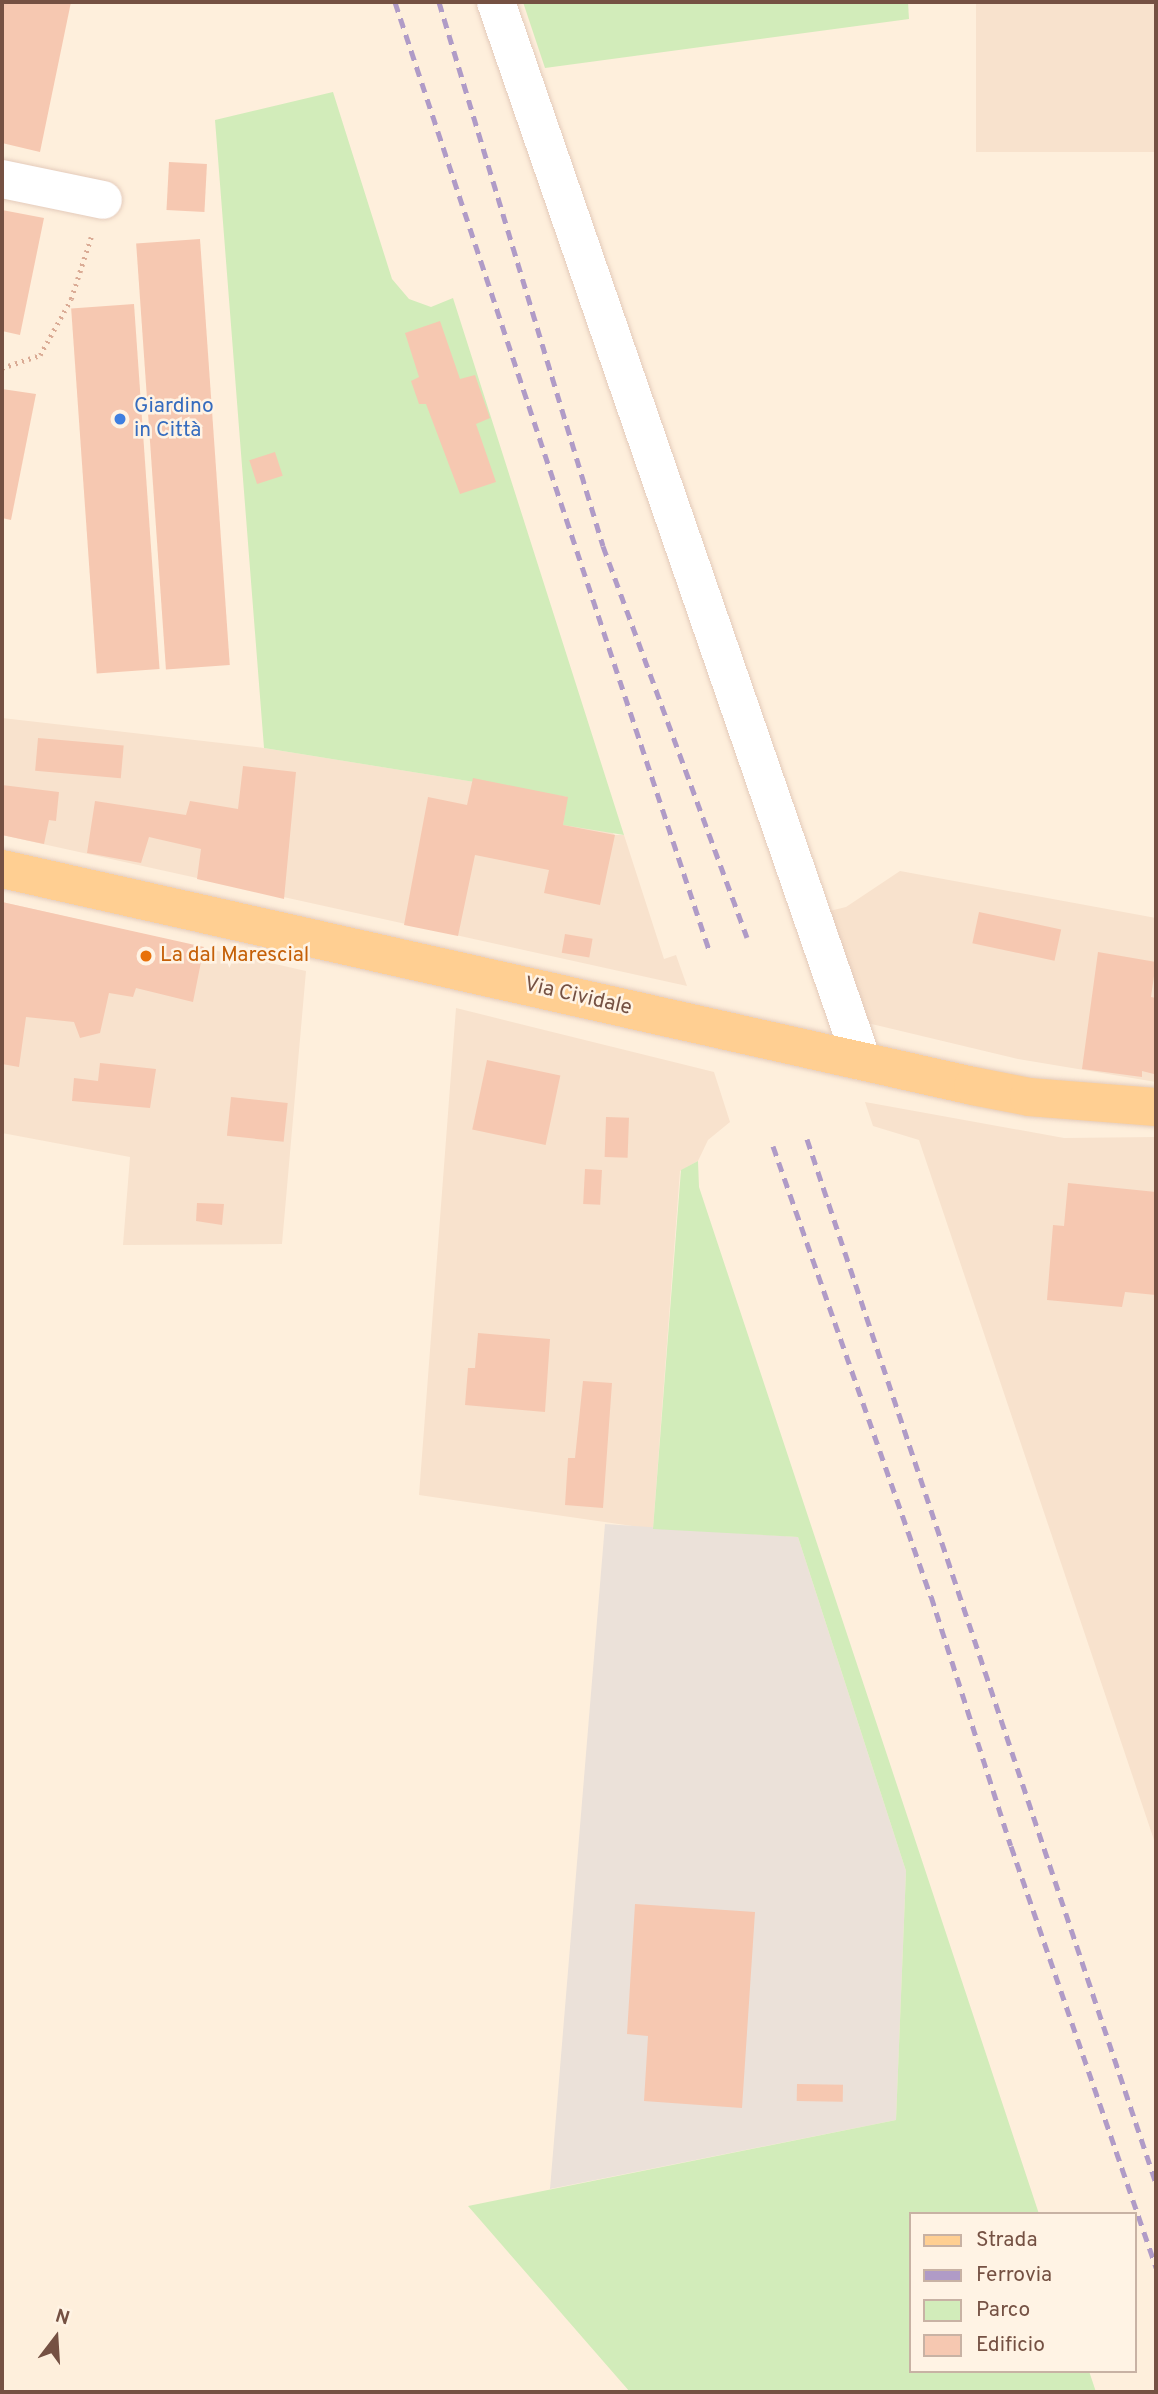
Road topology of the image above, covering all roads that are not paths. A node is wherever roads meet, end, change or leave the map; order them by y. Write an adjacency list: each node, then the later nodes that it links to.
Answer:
1 (496, 2): 5 (lane)
2 (2, 179): 3 (lane)
3 (103, 200)
4 (2, 869): 5 (main road, Via Cividale)
5 (862, 1061): 6 (main road, Via Cividale)
6 (1156, 1107)

